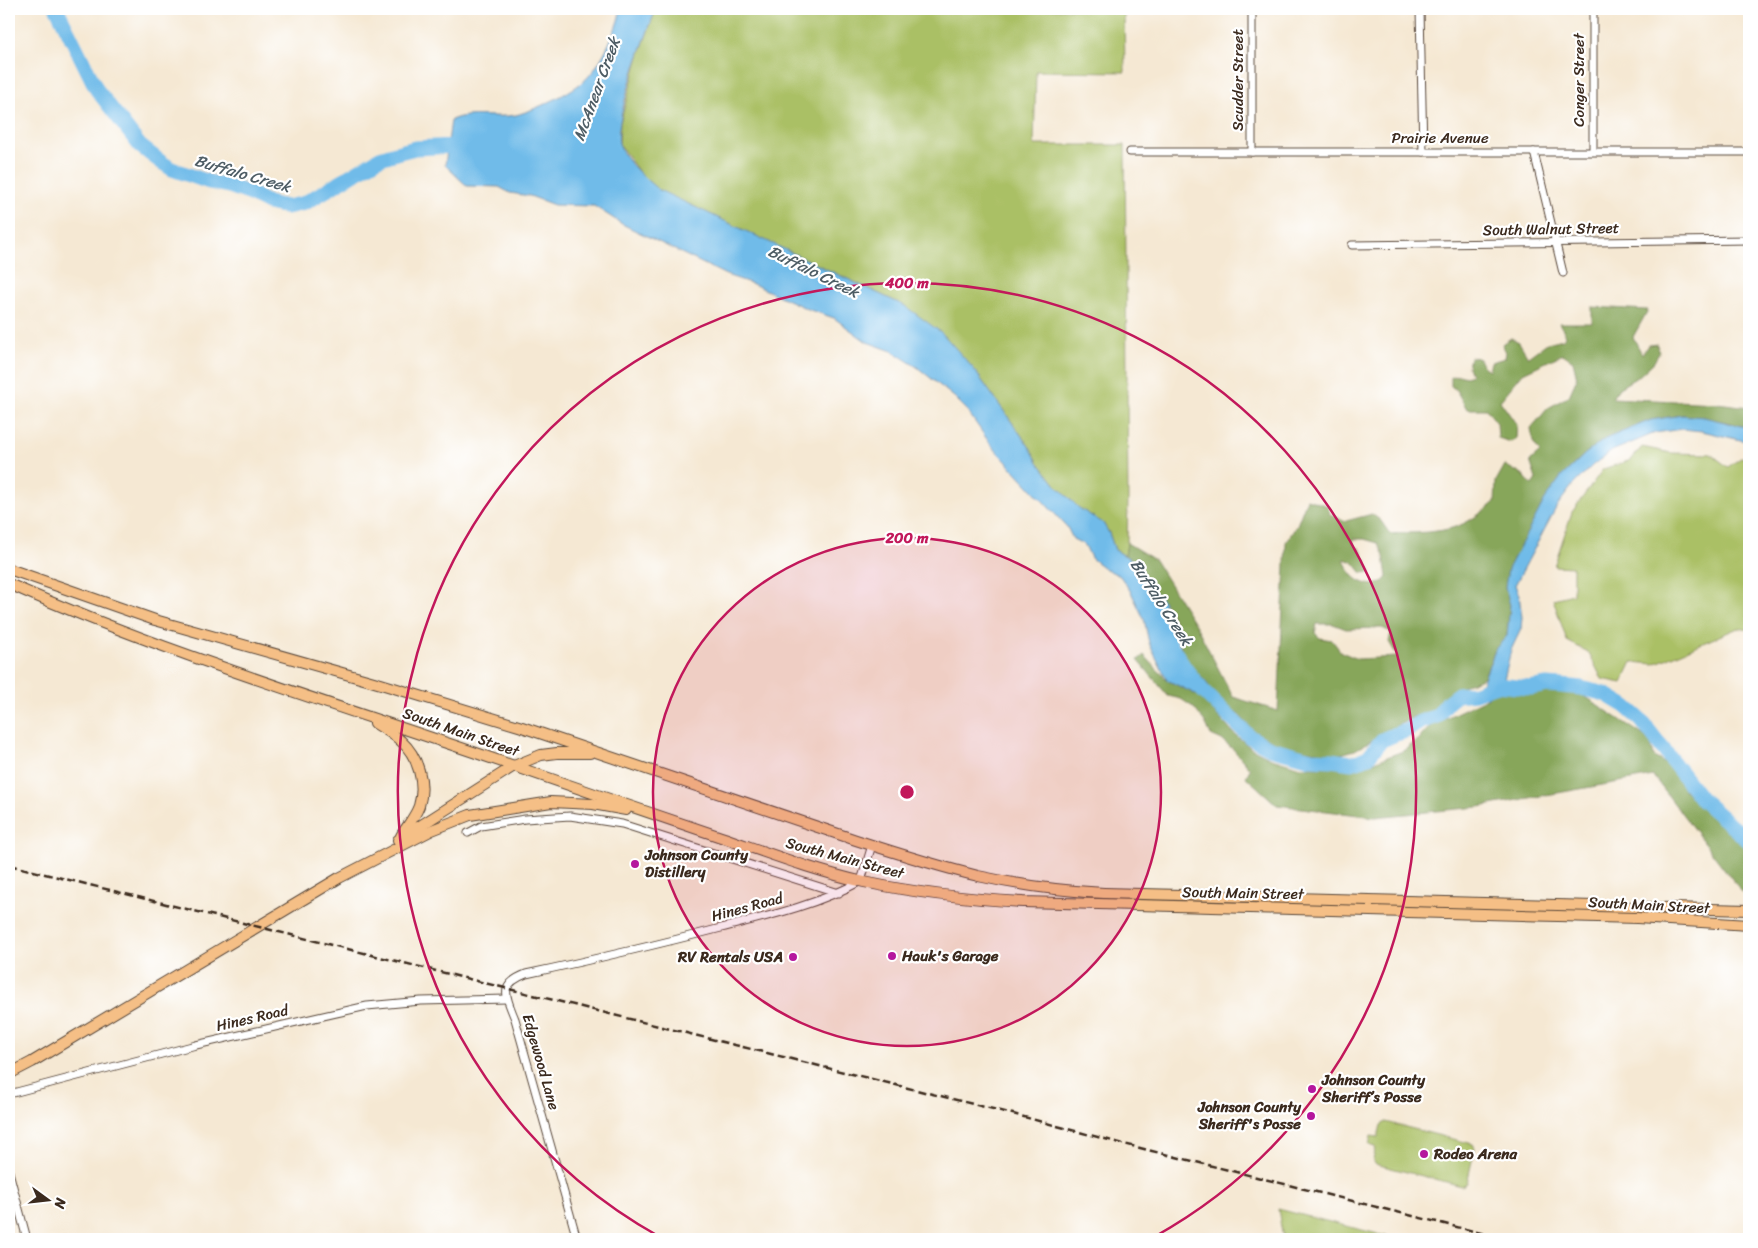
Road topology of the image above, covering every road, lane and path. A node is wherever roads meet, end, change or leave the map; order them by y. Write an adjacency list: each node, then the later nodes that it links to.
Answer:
1 (1252, 9): 5 (street, Scudder Street)
2 (1420, 9): 6 (street)
3 (1592, 9): 8 (street, Conger Street)
4 (1130, 152): 5 (street, Prairie Avenue)
5 (1252, 152): 6 (street, Prairie Avenue)
6 (1423, 152): 7 (street, Prairie Avenue)
7 (1534, 152): 8 (street, Prairie Avenue); 11 (street)
8 (1593, 152): 9 (street, Prairie Avenue)
9 (1749, 152)
10 (1749, 240): 11 (street, South Walnut Street)
11 (1556, 243): 12 (street, South Walnut Street); 13 (street)
12 (1352, 245)
13 (1563, 273)
14 (9, 569): 17 (main road, South Main Street)
15 (9, 584): 16 (main road, South Main Street)
16 (362, 714): 18 (main road, South Main Street); 21 (main road)
17 (601, 754): 18 (main road); 22 (main road, South Main Street)
18 (514, 766): 19 (main road, South Main Street); 21 (main road)
19 (647, 812): 23 (main road); 24 (main road, South Main Street)
20 (468, 833): 25 (street)
21 (399, 839): 23 (main road)
22 (872, 845): 24 (street); 26 (main road, South Main Street)
23 (339, 878): 32 (main road)
24 (861, 881): 25 (street, Hines Road); 27 (main road, South Main Street)
25 (840, 893): 30 (street, Hines Road)
26 (1249, 896): 27 (street); 28 (main road, South Main Street)
27 (1249, 908): 29 (main road, South Main Street)
28 (1747, 910)
29 (1746, 924)
30 (599, 958): 31 (street, Edgewood Lane)
31 (507, 999): 33 (street, Hines Road); 36 (street, Edgewood Lane)
32 (9, 1074)
33 (9, 1094)
34 (9, 1172): 35 (street)
35 (27, 1239)
36 (577, 1239)

